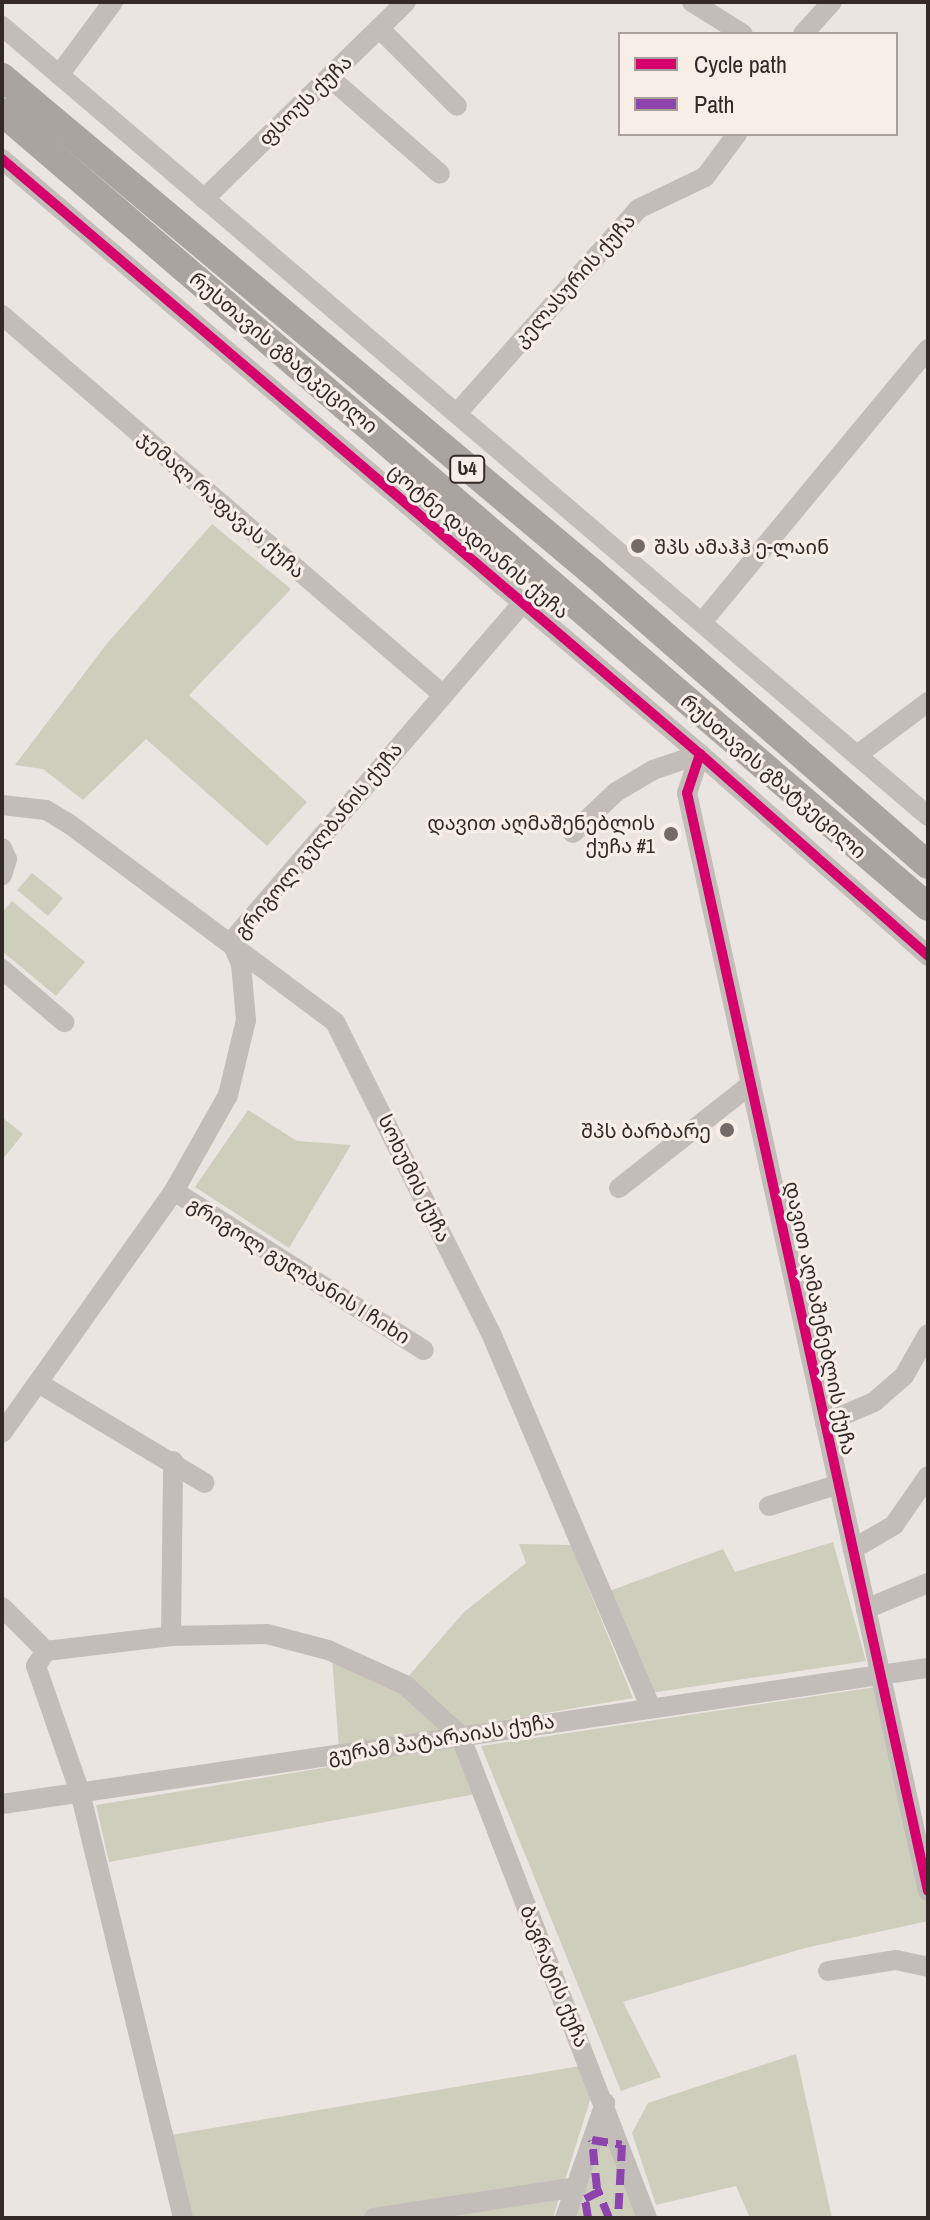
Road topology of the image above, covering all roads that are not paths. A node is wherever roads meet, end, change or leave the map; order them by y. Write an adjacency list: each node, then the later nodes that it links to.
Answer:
1 (113, 2): 9 (street)
2 (406, 2): 6 (street, ფსოუს ქუჩა)
3 (692, 2): 7 (street)
4 (832, 2): 8 (street)
5 (2, 26): 9 (street)
6 (379, 28): 11 (street, ფსოუს ქუჩა); 12 (street)
7 (740, 32)
8 (805, 32)
9 (59, 75): 17 (street)
10 (2, 77): 31 (highway, რუსთავის გზატკეცილი / ს4)
11 (329, 77): 16 (street); 17 (street, ფსოუს ქუჩა)
12 (457, 106)
13 (2, 112): 33 (highway, რუსთავის გზატკეცილი / ს4)
14 (736, 136): 20 (street, კელასურის ქუჩა)
15 (2, 159): 21 (street, ცოტნე დადიანის ქუჩა)
16 (440, 174)
17 (204, 199): 20 (street)
18 (2, 315): 23 (street, ჯემალ რაფავას ქუჩა)
19 (928, 349): 22 (street)
20 (458, 412): 22 (street)
21 (523, 602): 23 (street, გრიგოლ გულბანის ქუჩა); 25 (street, ცოტნე დადიანის ქუჩა)
22 (703, 621): 26 (street)
23 (441, 693): 34 (street, გრიგოლ გულბანის ქუჩა)
24 (928, 702): 26 (street)
25 (700, 754): 29 (street); 35 (street, ცოტნე დადიანის ქუჩა); 38 (street, დავით აღმაშენებლის ქუჩა)
26 (857, 755): 28 (street)
27 (2, 805): 34 (street, სოხუმის ქუჩა)
28 (928, 816)
29 (573, 833)
30 (2, 848): 32 (street)
31 (928, 865)
32 (2, 875)
33 (928, 907)
34 (231, 942): 40 (street, გრიგოლ გულბანის ქუჩა); 59 (street, სოხუმის ქუჩა)
35 (928, 956)
36 (2, 969): 37 (street)
37 (64, 1022)
38 (751, 1084): 39 (street); 44 (street, დავით აღმაშენებლის ქუჩა)
39 (619, 1188)
40 (174, 1191): 42 (street, გრიგოლ გულბანის I ჩიხი); 43 (street, გრიგოლ გულბანის ქუჩა)
41 (928, 1334): 44 (street)
42 (424, 1350)
43 (40, 1384): 45 (street, გრიგოლ გულბანის ქუჩა); 46 (street)
44 (825, 1423): 49 (street, დავით აღმაშენებლის ქუჩა)
45 (2, 1433)
46 (173, 1461): 48 (street); 55 (street)
47 (928, 1476): 51 (street)
48 (205, 1483)
49 (839, 1484): 50 (street); 51 (street, დავით აღმაშენებლის ქუჩა)
50 (769, 1506)
51 (853, 1549): 54 (street, დავით აღმაშენებლის ქუჩა)
52 (928, 1583): 54 (street)
53 (2, 1607): 56 (street)
54 (866, 1609): 58 (street, დავით აღმაშენებლის ქუჩა)
55 (171, 1636): 56 (street); 60 (street)
56 (46, 1651): 61 (street)
57 (928, 1668): 58 (street, გურამ პატარაიას ქუჩა)
58 (881, 1675): 59 (street, გურამ პატარაიას ქუჩა); 63 (street, დავით აღმაშენებლის ქუჩა)
59 (650, 1706): 60 (street, გურამ პატარაიას ქუჩა)
60 (460, 1735): 61 (street, გურამ პატარაიას ქუჩა); 66 (street, ბაგრატის ქუჩა)
61 (80, 1792): 62 (street, გურამ პატარაიას ქუჩა); 68 (street)
62 (2, 1804)
63 (928, 1891)
64 (928, 1967): 65 (street)
65 (828, 1971)
66 (605, 2103): 67 (street); 71 (street, ბაგრატის ქუჩა)
67 (577, 2187): 69 (street); 70 (street)
68 (183, 2218)
69 (374, 2218)
70 (565, 2218)
71 (647, 2218)

